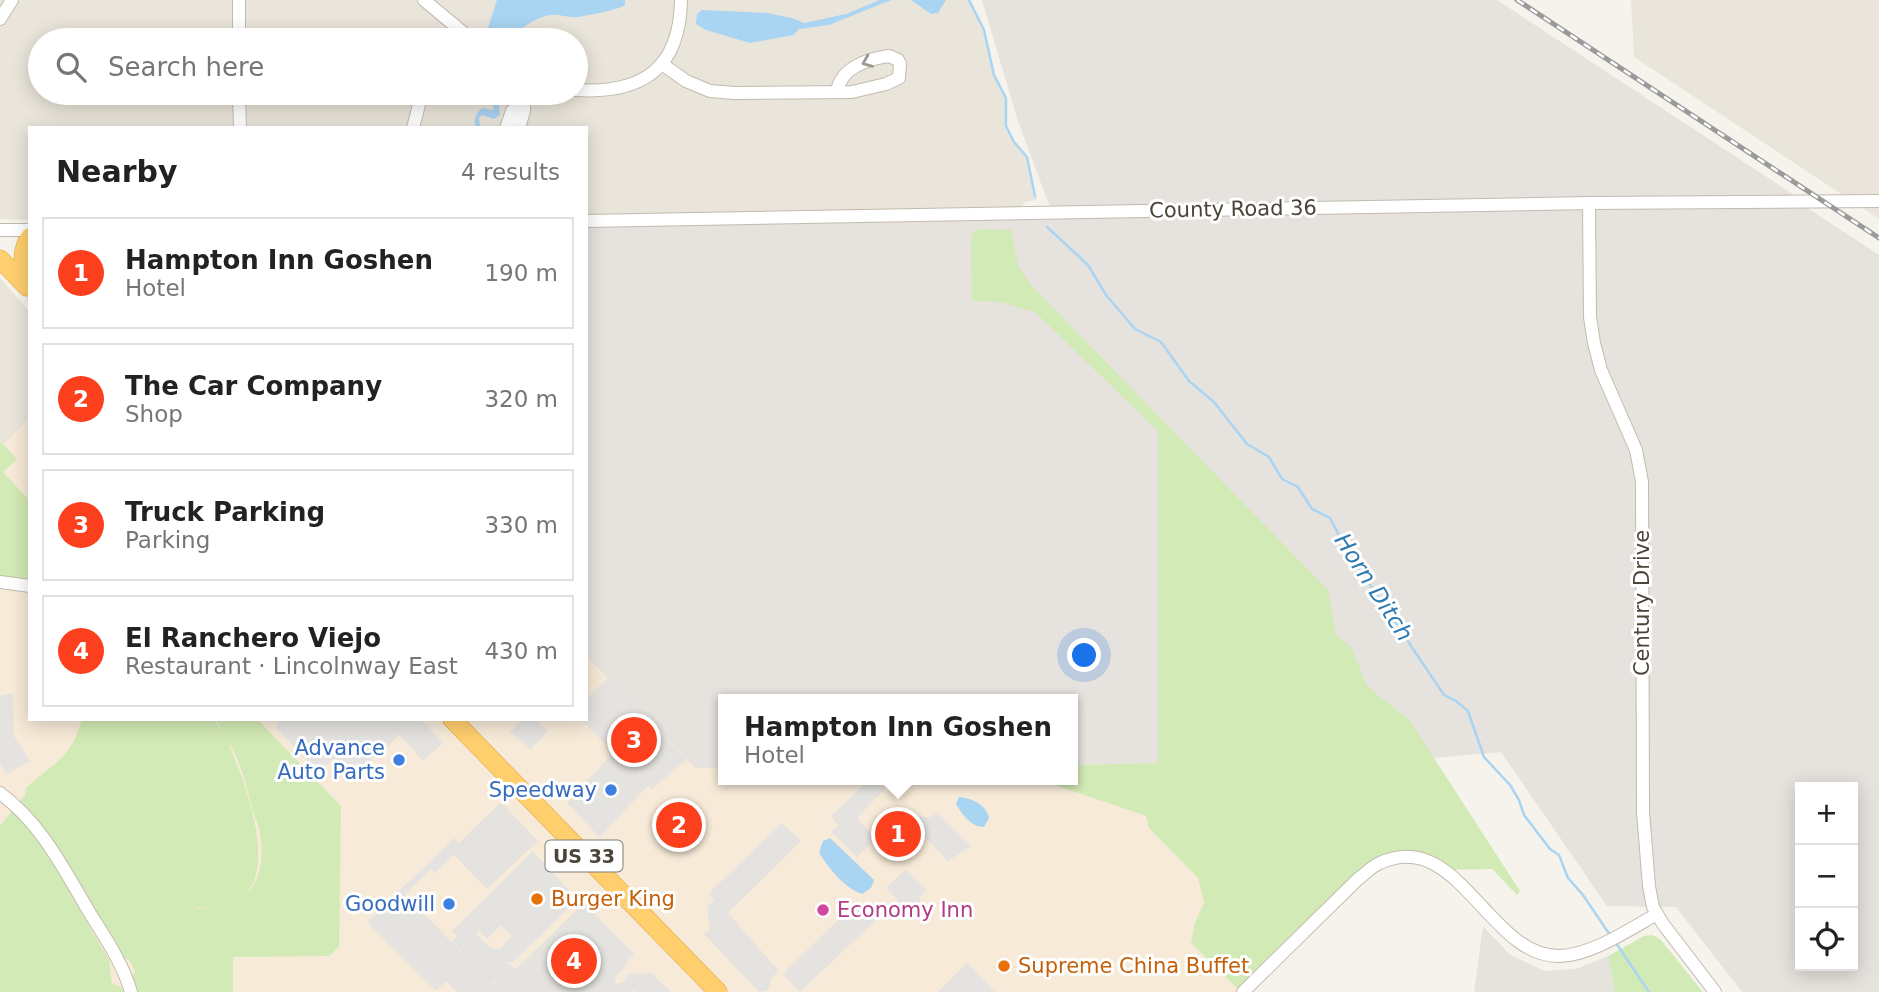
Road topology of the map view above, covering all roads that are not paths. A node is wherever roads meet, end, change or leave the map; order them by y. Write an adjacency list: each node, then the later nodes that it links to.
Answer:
1 (12, 0): 5 (street)
2 (239, 0): 6 (street)
3 (424, 0): 7 (street)
4 (681, 0): 8 (street)
5 (0, 19)
6 (239, 28)
7 (454, 28)
8 (662, 64): 9 (street); 10 (street)
9 (588, 90)
10 (837, 91): 10 (street, one-way to 10)
11 (239, 105): 15 (street)
12 (419, 105): 16 (street)
13 (515, 105): 17 (street)
14 (522, 105): 18 (street)
15 (240, 126)
16 (414, 126)
17 (507, 126)
18 (520, 126)
19 (1879, 201): 20 (street, County Road 36)
20 (1589, 203): 21 (street, County Road 36); 32 (street, Century Drive)
21 (588, 221)
22 (0, 230): 23 (street)
23 (28, 230)
24 (28, 241): 26 (highway)
25 (0, 259): 27 (highway)
26 (28, 285)
27 (28, 288)
28 (0, 582): 29 (street)
29 (28, 586)
30 (454, 721): 34 (highway, US 33)
31 (0, 793): 33 (street)
32 (1657, 914): 35 (street); 36 (street, Century Drive)
33 (131, 992)
34 (718, 992)
35 (1243, 992)
36 (1715, 992)

